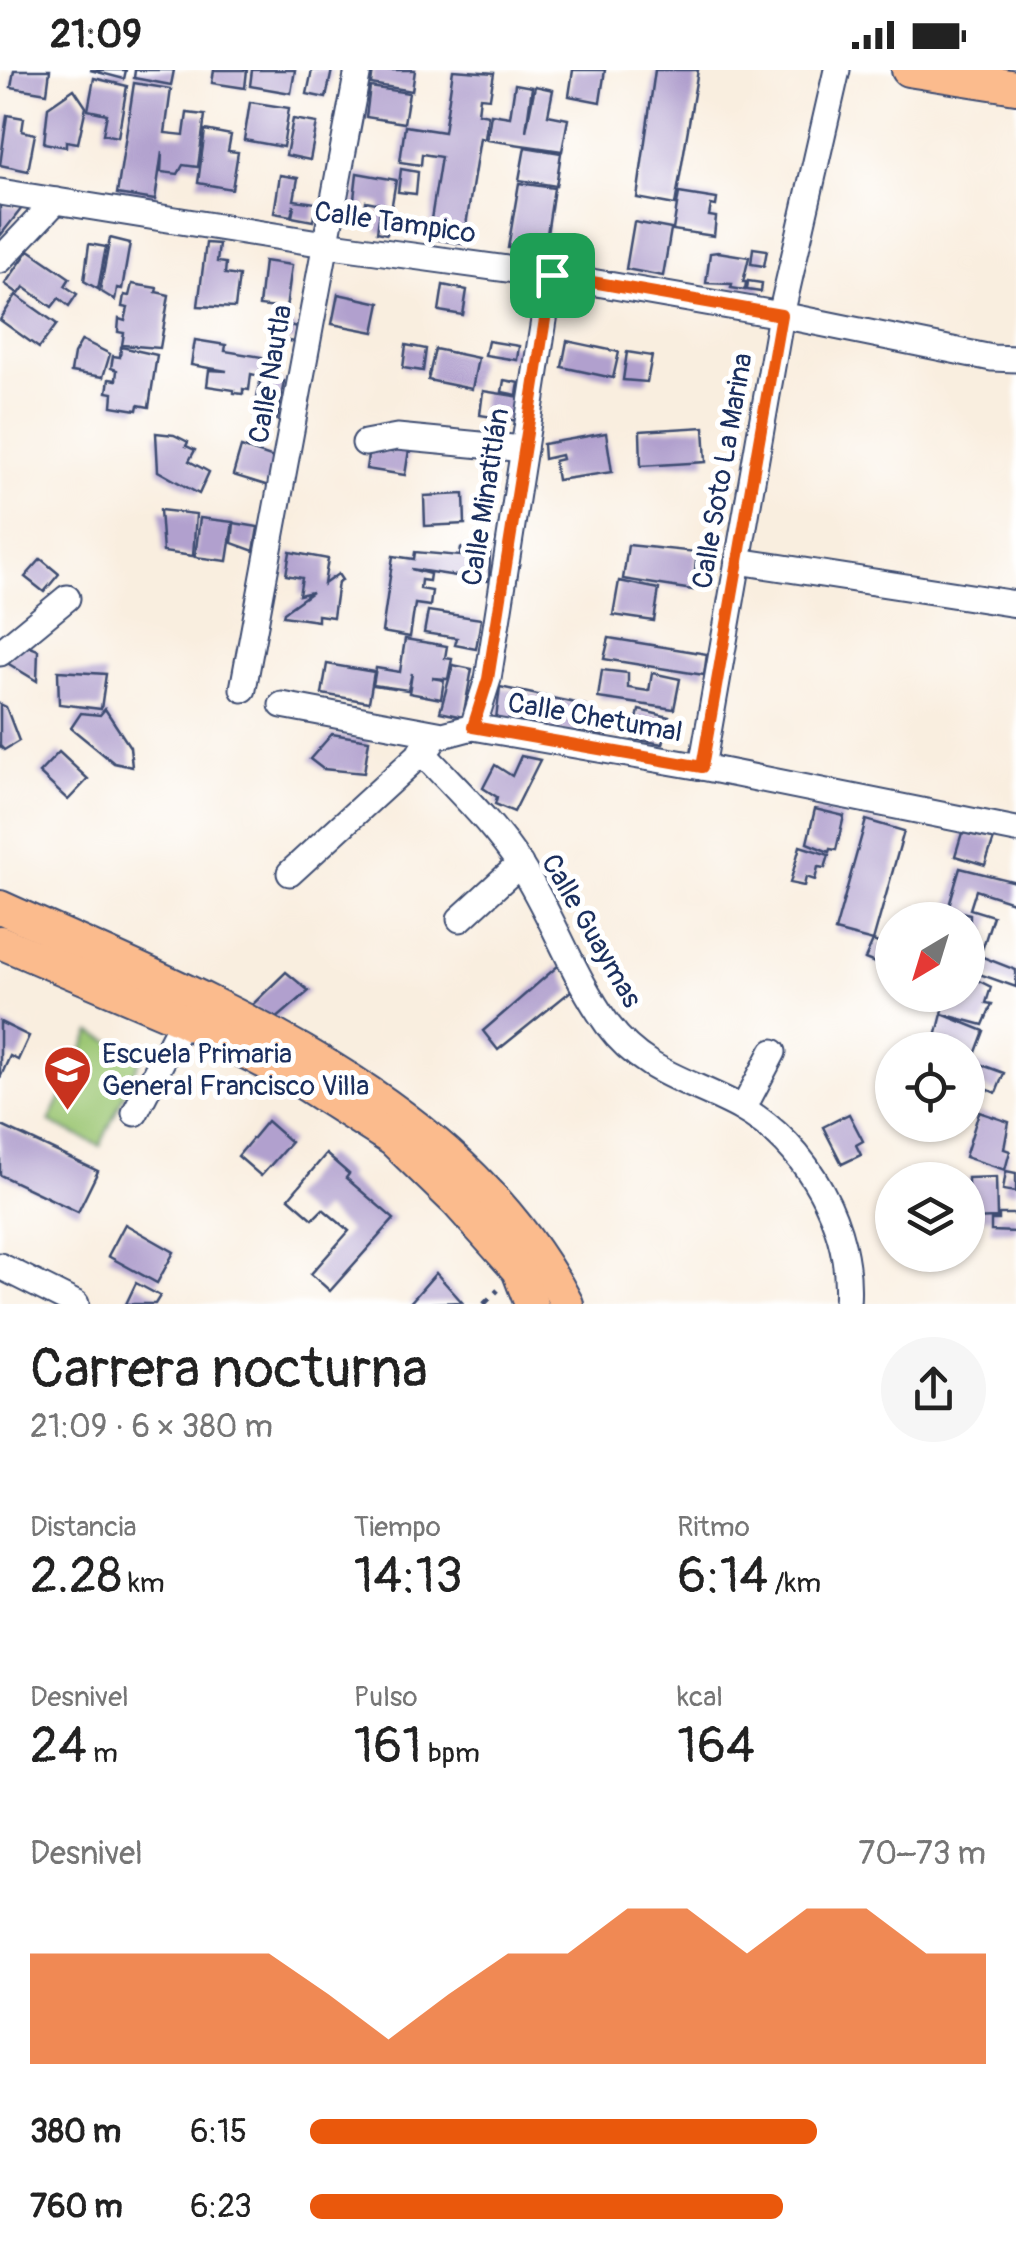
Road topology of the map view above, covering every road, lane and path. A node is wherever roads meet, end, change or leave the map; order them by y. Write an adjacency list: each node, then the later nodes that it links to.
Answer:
1 (358, 70): 7 (street, Calle Nautla)
2 (837, 70): 10 (street, Calle Soto La Marina)
3 (908, 70): 4 (main road)
4 (1016, 87)
5 (0, 192): 6 (street, Calle Tampico)
6 (56, 201): 7 (street, Calle Tampico); 8 (street)
7 (325, 244): 9 (street, Calle Tampico); 18 (street, Calle Nautla)
8 (0, 260)
9 (552, 275): 10 (street, Calle Tampico); 13 (street, Calle Minatitlán)
10 (781, 315): 11 (street, Calle Tampico); 14 (street, Calle Soto La Marina)
11 (1016, 358)
12 (364, 443): 13 (street)
13 (524, 449): 20 (street, Calle Minatitlán)
14 (738, 562): 16 (street); 23 (street, Calle Soto La Marina)
15 (66, 598): 17 (street)
16 (1016, 604)
17 (0, 653)
18 (244, 689)
19 (282, 706): 21 (street, Calle Chetumal)
20 (473, 727): 21 (street, Calle Chetumal); 23 (street, Calle Chetumal)
21 (444, 735): 22 (street)
22 (421, 751): 25 (street, Calle Guaymas); 26 (street)
23 (702, 767): 24 (street, Calle Chetumal)
24 (1016, 830)
25 (520, 864): 28 (street); 32 (street, Calle Guaymas)
26 (290, 873)
27 (0, 907): 37 (main road)
28 (460, 919)
29 (0, 942): 30 (main road)
30 (183, 1020): 33 (street); 36 (main road)
31 (772, 1052): 32 (street)
32 (743, 1109): 38 (street, Calle Guaymas)
33 (135, 1113)
34 (0, 1266): 35 (street)
35 (76, 1304)
36 (531, 1304)
37 (567, 1304)
38 (847, 1304)

